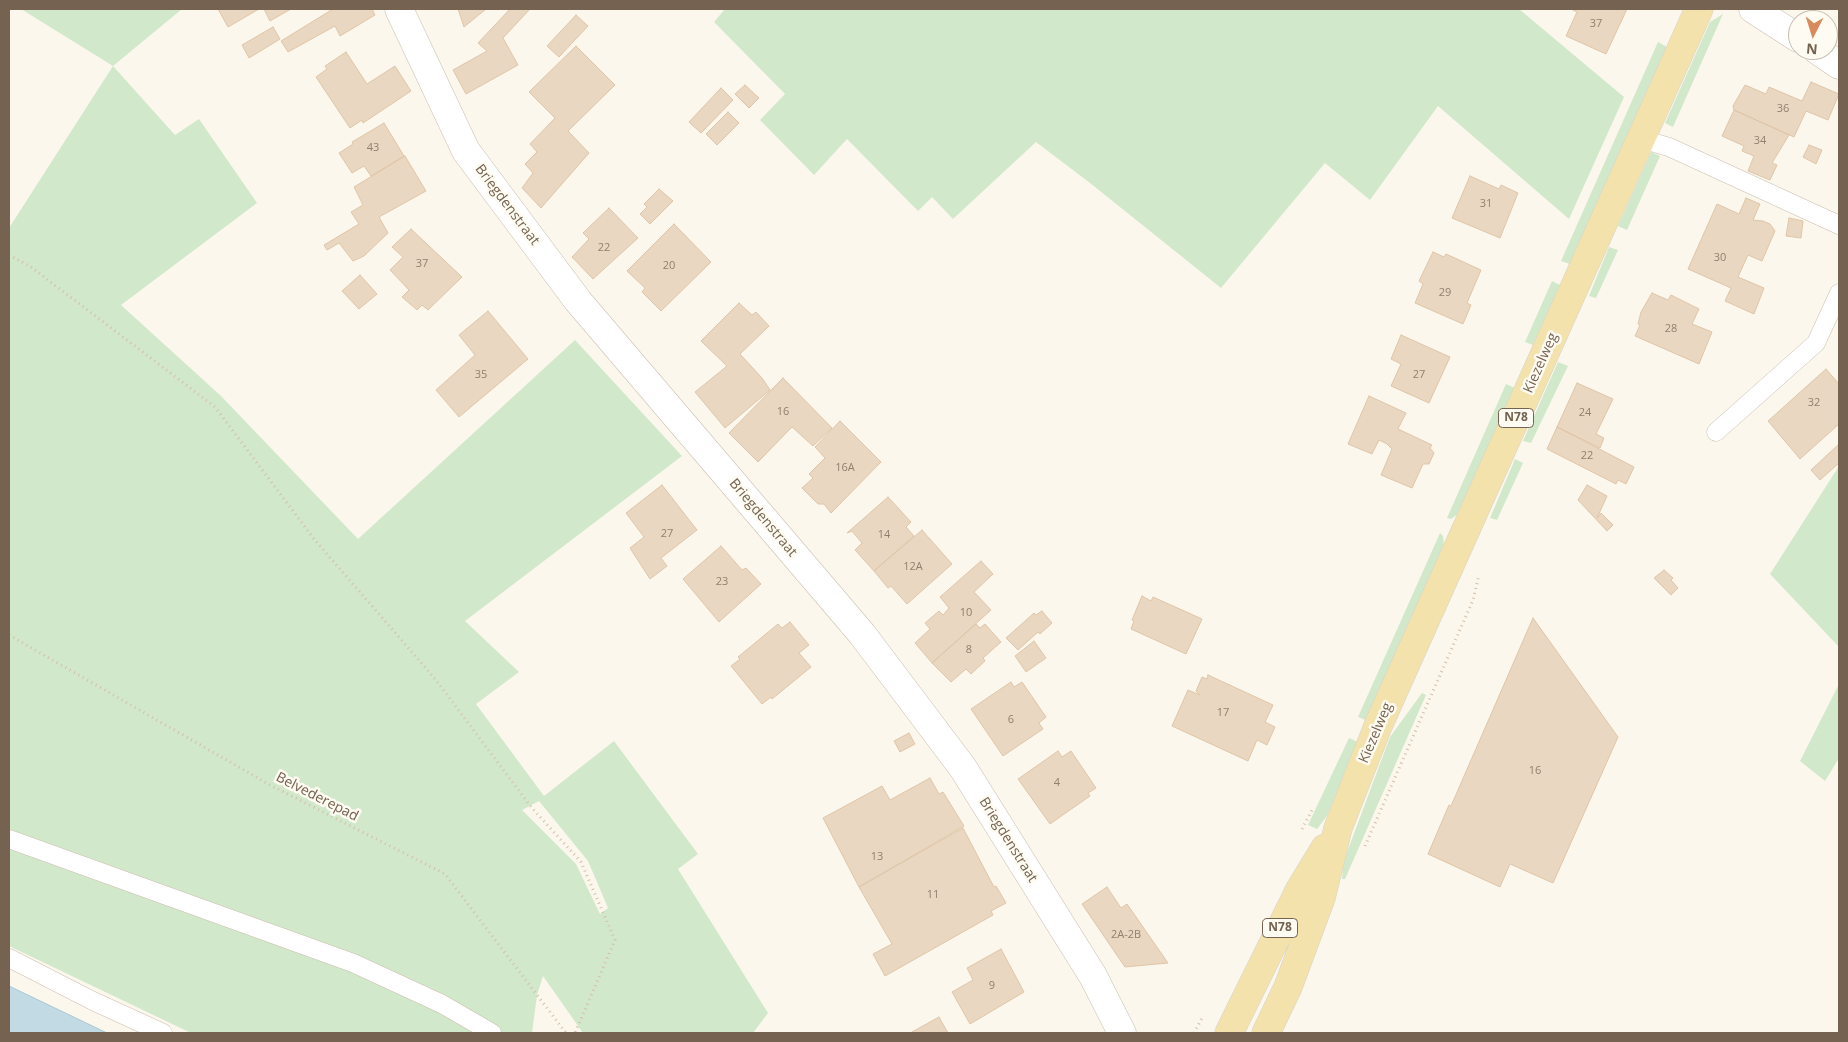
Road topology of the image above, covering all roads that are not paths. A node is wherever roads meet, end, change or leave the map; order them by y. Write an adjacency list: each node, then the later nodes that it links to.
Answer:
1 (399, 9): 14 (street, Briegdenstraat)
2 (1699, 9): 5 (main road, Kiezelweg / N78)
3 (1753, 9): 4 (street)
4 (1788, 32)
5 (1641, 139): 6 (lane); 9 (main road, Kiezelweg / N78)
6 (1839, 224)
7 (1839, 293): 8 (lane)
8 (1716, 432)
9 (1338, 828): 15 (main road, Kiezelweg / N78); 16 (main road, Kiezelweg / N78)
10 (9, 839): 13 (lane)
11 (9, 958): 12 (lane)
12 (163, 1033)
13 (492, 1033)
14 (1122, 1033)
15 (1230, 1033)
16 (1266, 1033)

